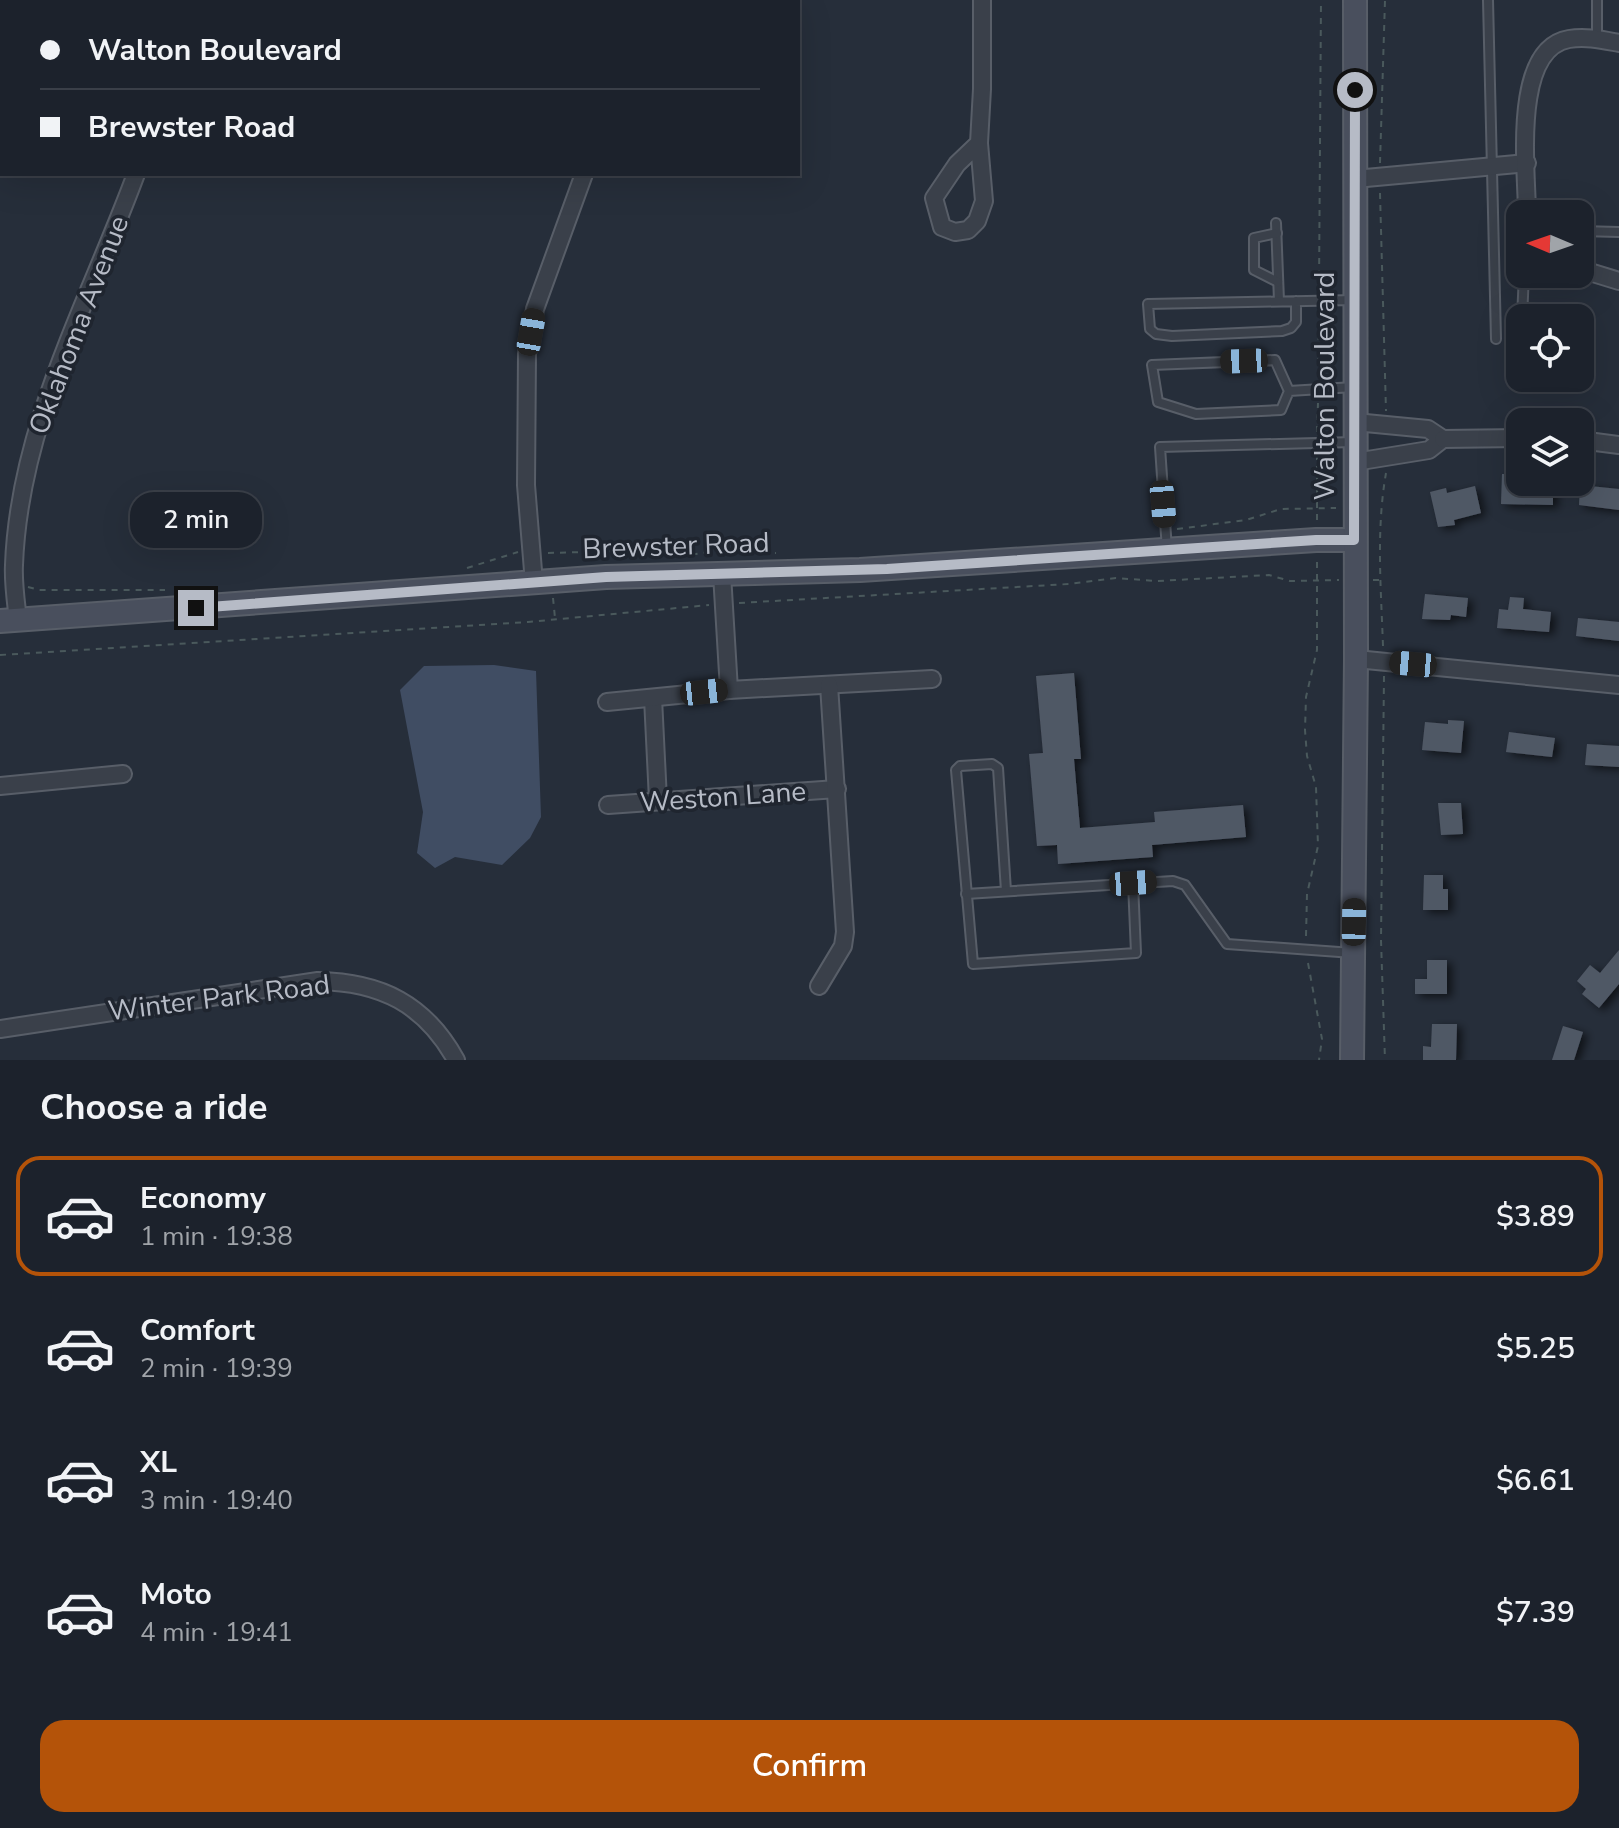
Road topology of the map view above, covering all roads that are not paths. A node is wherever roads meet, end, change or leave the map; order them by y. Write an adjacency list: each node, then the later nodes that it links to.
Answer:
1 (982, 0): 7 (street)
2 (1355, 0): 12 (street, Walton Boulevard)
3 (1488, 0): 9 (lane)
4 (1597, 0): 5 (lane)
5 (1597, 39): 6 (street); 8 (street)
6 (1619, 43)
7 (979, 143): 7 (street)
8 (1527, 163): 9 (street); 13 (street)
9 (1491, 167): 12 (street); 22 (lane)
10 (135, 176): 34 (street, Oklahoma Avenue)
11 (583, 176): 33 (street)
12 (1355, 179): 19 (street, Walton Boulevard)
13 (1527, 200)
14 (1594, 231): 15 (lane)
15 (1619, 232)
16 (1594, 273): 17 (street)
17 (1619, 281)
18 (1278, 282): 18 (lane); 20 (lane)
19 (1355, 300): 21 (lane); 23 (street, Walton Boulevard)
20 (1279, 301): 21 (lane); 21 (lane)
21 (1296, 301)
22 (1496, 339)
23 (1355, 387): 24 (lane); 27 (street, Walton Boulevard)
24 (1289, 391): 24 (lane)
25 (1506, 438): 26 (street)
26 (1443, 439): 27 (street); 27 (street)
27 (1355, 442): 30 (street, Walton Boulevard); 31 (lane)
28 (1594, 442): 29 (street)
29 (1619, 445)
30 (1354, 540): 31 (street, Brewster Road); 35 (street, Walton Boulevard)
31 (1167, 550): 32 (street, Brewster Road)
32 (722, 574): 33 (street, Brewster Road); 39 (street)
33 (534, 583): 34 (street, Brewster Road)
34 (9, 620)
35 (1356, 659): 38 (street); 50 (street, Walton Boulevard)
36 (932, 679): 37 (street)
37 (829, 685): 39 (street); 44 (street)
38 (1619, 685)
39 (729, 690): 40 (street)
40 (653, 698): 41 (street); 45 (street)
41 (607, 702)
42 (123, 774): 43 (street)
43 (0, 786)
44 (837, 789): 45 (street, Weston Lane); 51 (street)
45 (658, 800): 46 (street, Weston Lane)
46 (608, 805)
47 (1133, 883): 48 (lane); 49 (lane); 50 (lane)
48 (1006, 891): 49 (lane); 49 (lane)
49 (966, 894)
50 (1353, 953): 54 (street, Walton Boulevard)
51 (819, 986)
52 (0, 1029): 53 (street, Winter Park Road)
53 (456, 1060)
54 (1352, 1060)

